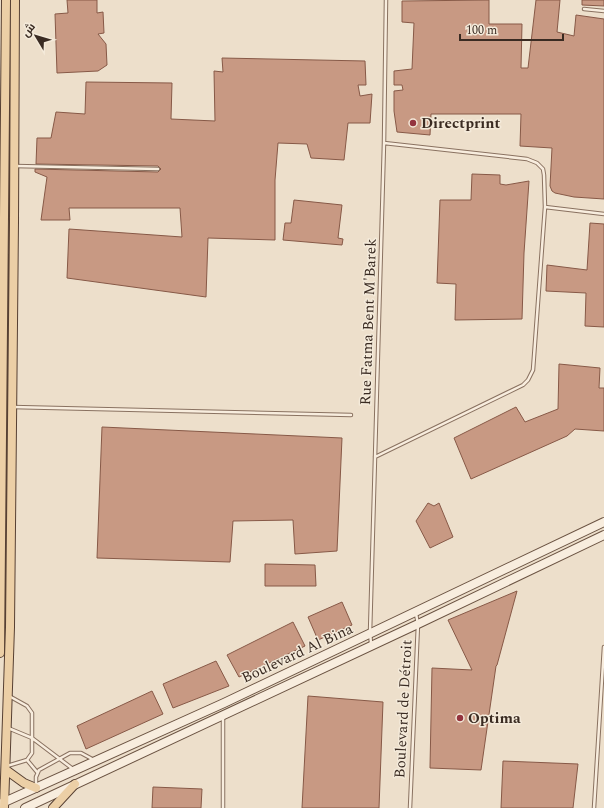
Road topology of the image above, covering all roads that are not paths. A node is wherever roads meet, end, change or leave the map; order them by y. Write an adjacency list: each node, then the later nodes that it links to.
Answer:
1 (6, 0): 22 (main road)
2 (11, 0): 36 (main road)
3 (15, 0): 8 (main road)
4 (386, 0): 7 (lane, Rue Fatma Bent M'Barek)
5 (584, 9): 6 (lane)
6 (604, 11)
7 (384, 143): 10 (lane); 14 (lane, Rue Fatma Bent M'Barek)
8 (14, 166): 9 (lane); 12 (main road)
9 (158, 169)
10 (545, 207): 11 (lane); 14 (lane)
11 (604, 214)
12 (12, 407): 13 (lane); 23 (main road)
13 (351, 415)
14 (376, 457): 19 (lane, Rue Fatma Bent M'Barek)
15 (604, 522): 17 (main road, Boulevard Al Bina)
16 (604, 535): 18 (main road, Boulevard Al Bina)
17 (415, 612): 18 (lane, Boulevard de Détroit); 19 (main road, Boulevard Al Bina)
18 (418, 624): 20 (main road, Boulevard Al Bina); 40 (lane, Boulevard de Détroit)
19 (370, 633): 20 (lane, Rue Fatma Bent M'Barek); 24 (main road, Boulevard Al Bina)
20 (372, 645): 25 (main road, Boulevard Al Bina)
21 (604, 648): 41 (lane)
22 (0, 653)
23 (8, 696): 26 (main road); 27 (lane)
24 (224, 703): 25 (lane); 30 (main road, Boulevard Al Bina)
25 (223, 716): 34 (main road, Boulevard Al Bina); 39 (lane)
26 (7, 728): 27 (lane); 31 (main road)
27 (32, 738): 28 (lane); 29 (lane)
28 (59, 759): 30 (lane); 32 (lane); 33 (lane)
29 (27, 760): 31 (lane); 33 (lane)
30 (96, 761): 32 (main road, Boulevard Al Bina)
31 (6, 768): 35 (main road); 36 (main road)
32 (75, 770): 35 (main road, Boulevard Al Bina)
33 (38, 772): 35 (lane)
34 (75, 784): 37 (main road, Boulevard Al Bina); 38 (main road)
35 (36, 788): 36 (main road, Boulevard Al Bina)
36 (2, 805)
37 (24, 808)
38 (53, 808)
39 (223, 808)
40 (410, 808)
41 (594, 808)

